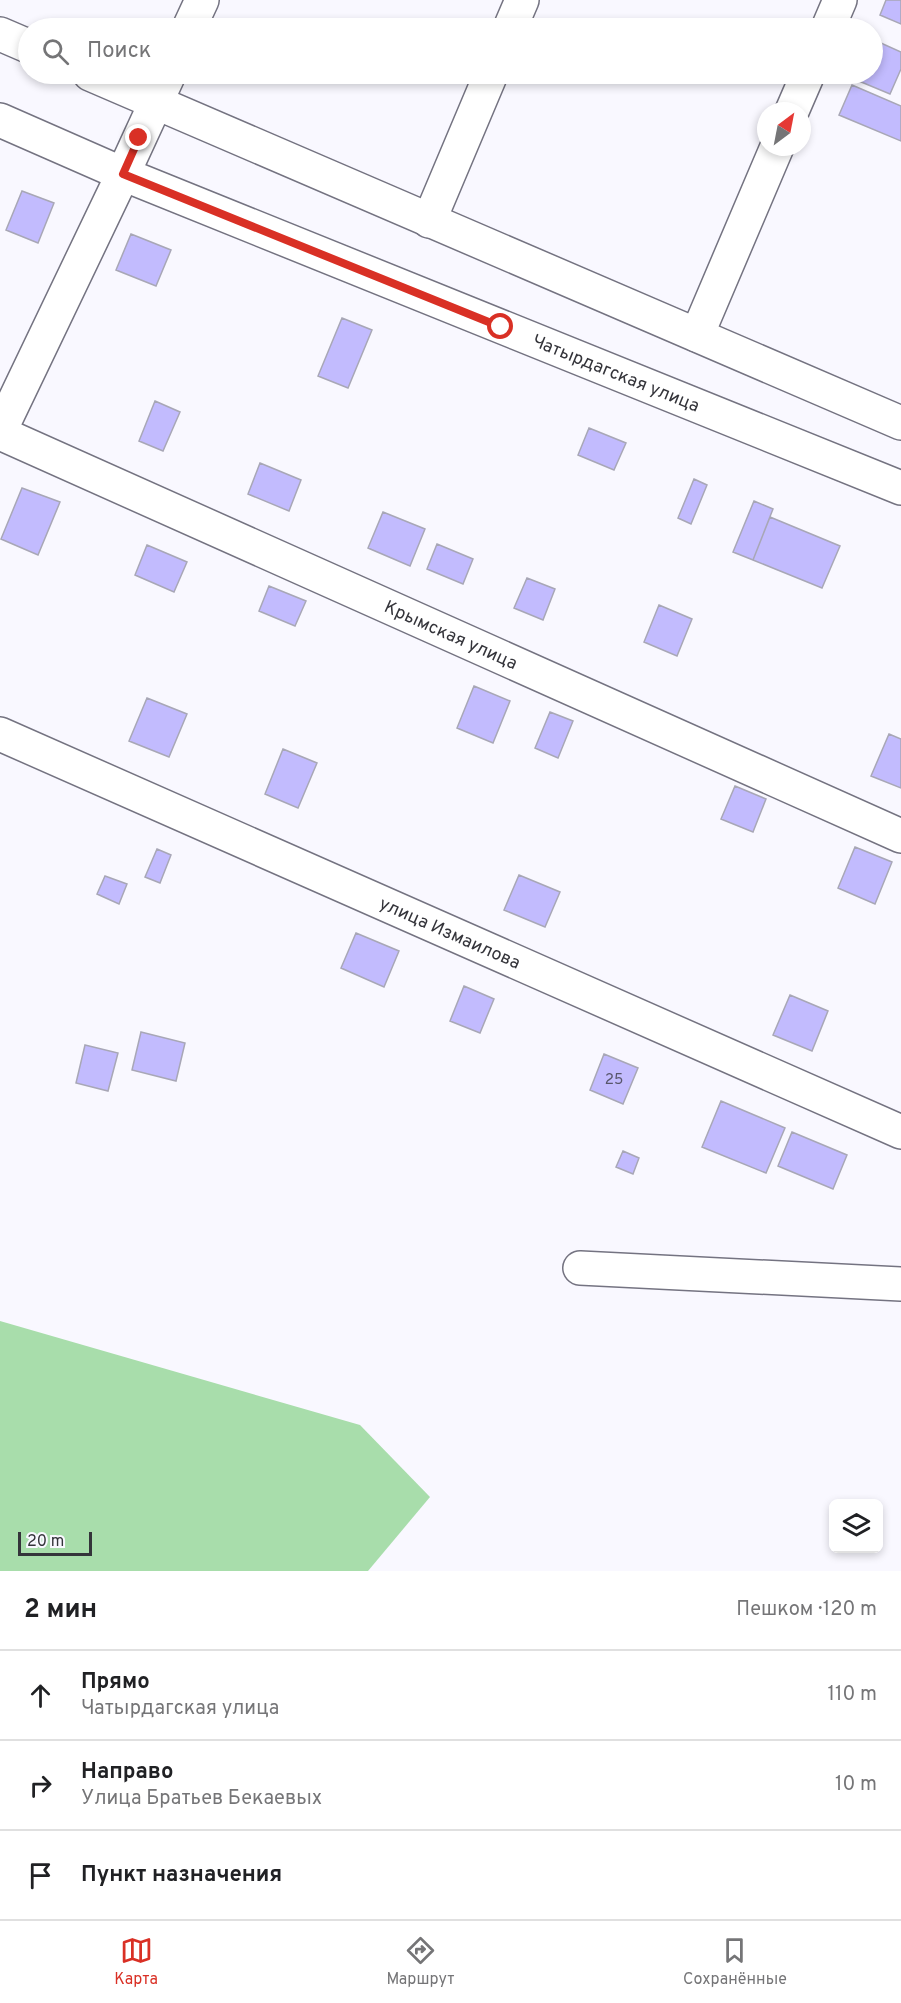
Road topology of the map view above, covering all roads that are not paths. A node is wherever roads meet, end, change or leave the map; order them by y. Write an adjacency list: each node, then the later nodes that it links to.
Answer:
1 (202, 0): 4 (street)
2 (522, 0): 5 (street)
3 (840, 0): 6 (street)
4 (194, 18)
5 (514, 18)
6 (832, 18)
7 (0, 34): 8 (street)
8 (18, 42)
9 (112, 84): 14 (street)
10 (164, 84): 14 (street)
11 (487, 84): 18 (street)
12 (804, 84): 13 (street)
13 (796, 102)
14 (155, 103): 17 (street); 18 (street)
15 (0, 120): 17 (street, Чатырдагская улица)
16 (773, 156): 19 (street)
17 (123, 174): 21 (street); 22 (street, Чатырдагская улица)
18 (429, 221): 19 (street)
19 (697, 335): 20 (street)
20 (901, 423)
21 (0, 432): 24 (street, Крымская улица)
22 (901, 488)
23 (0, 734): 25 (street, улица Измаилова)
24 (901, 836)
25 (901, 1132)
26 (580, 1268): 27 (street)
27 (901, 1284)

